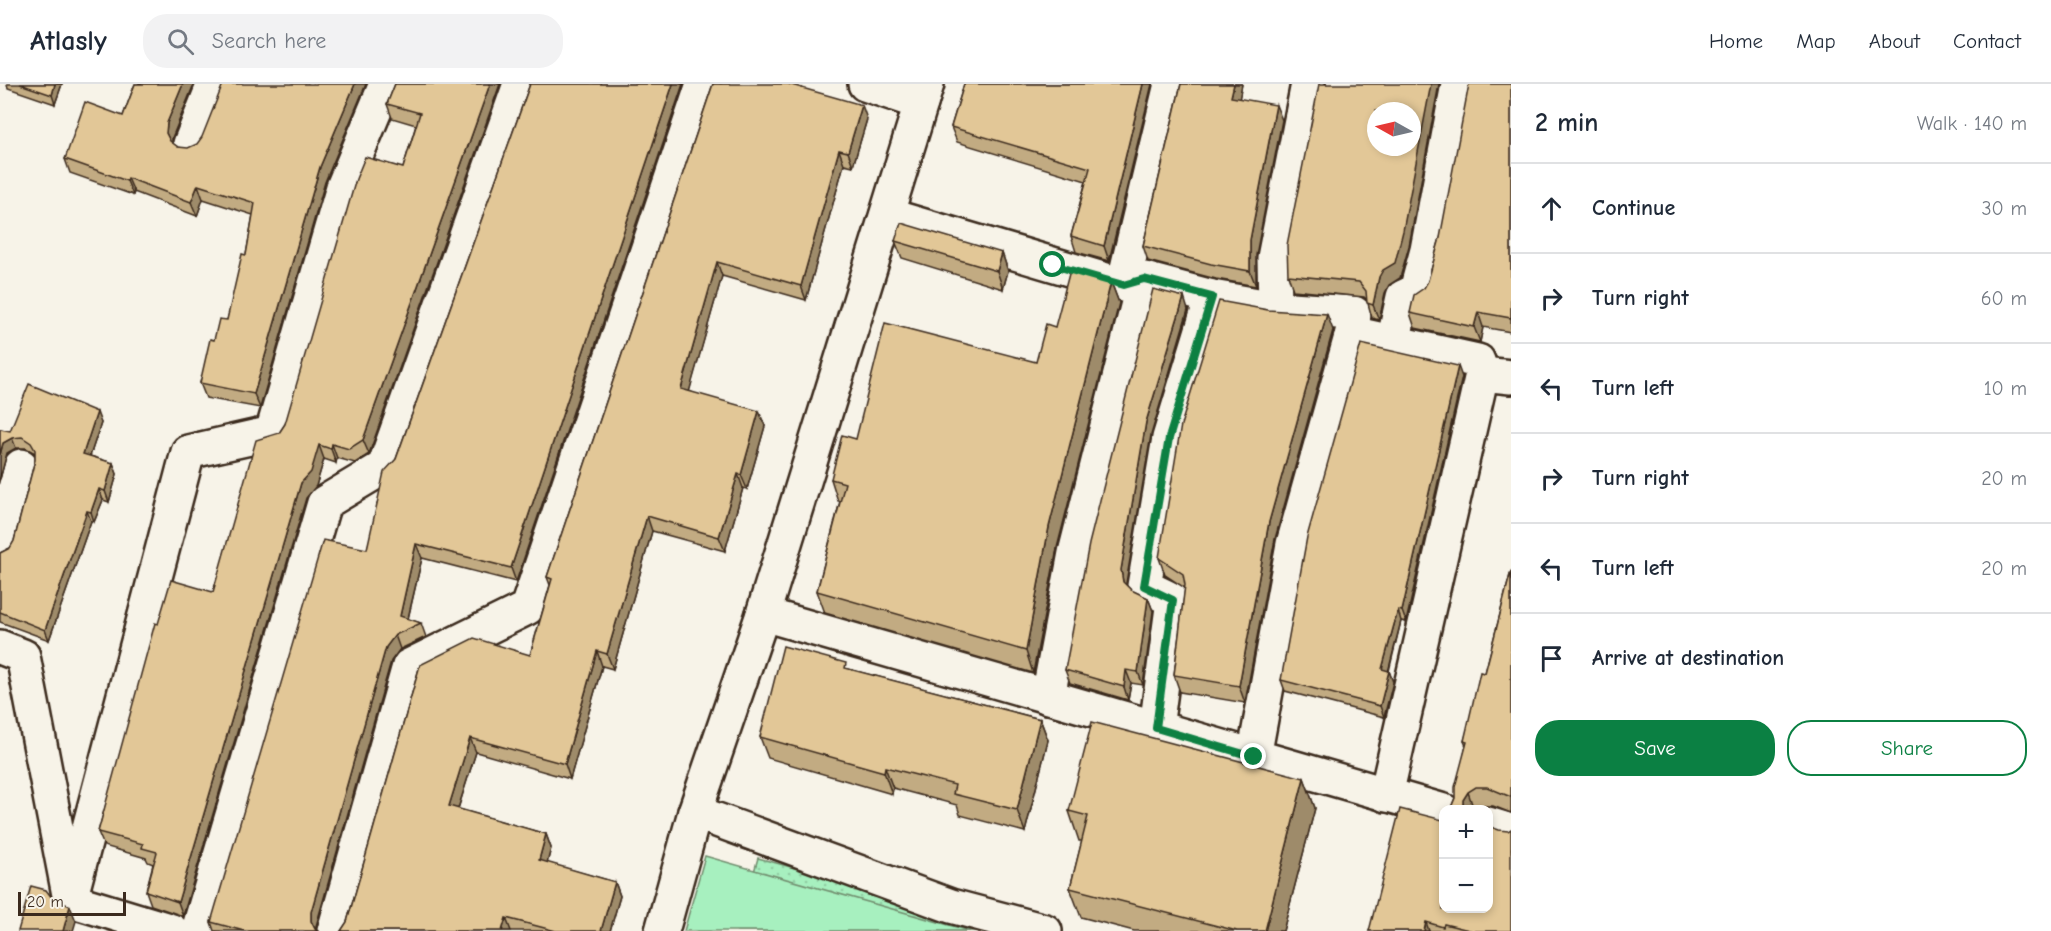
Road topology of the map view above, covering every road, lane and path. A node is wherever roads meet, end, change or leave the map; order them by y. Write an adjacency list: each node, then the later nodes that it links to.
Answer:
1 (214, 84): 10 (street)
2 (386, 84): 30 (street)
3 (520, 84): 32 (street)
4 (703, 84): 33 (street)
5 (865, 84): 9 (street)
6 (1171, 84): 12 (street)
7 (1308, 84): 14 (street)
8 (1458, 84): 16 (street)
9 (924, 94): 11 (street)
10 (190, 144)
11 (886, 215): 12 (street); 20 (street)
12 (1134, 282): 13 (street); 22 (street)
13 (1212, 297): 14 (street); 23 (street)
14 (1275, 308): 15 (street)
15 (1352, 333): 16 (street); 24 (street)
16 (1393, 343): 17 (street)
17 (1496, 375): 25 (street)
18 (21, 466): 19 (street)
19 (0, 546)
20 (763, 614): 22 (street); 27 (street)
21 (0, 647): 30 (street)
22 (1048, 697): 23 (street)
23 (1156, 728): 24 (street)
24 (1254, 757): 25 (street)
25 (1386, 795): 26 (street)
26 (1439, 810)
27 (695, 812): 34 (street); 35 (street)
28 (1493, 826): 29 (street)
29 (1511, 831)
30 (70, 900): 31 (street)
31 (172, 931)
32 (198, 931)
33 (334, 931)
34 (662, 931)
35 (1045, 931)

